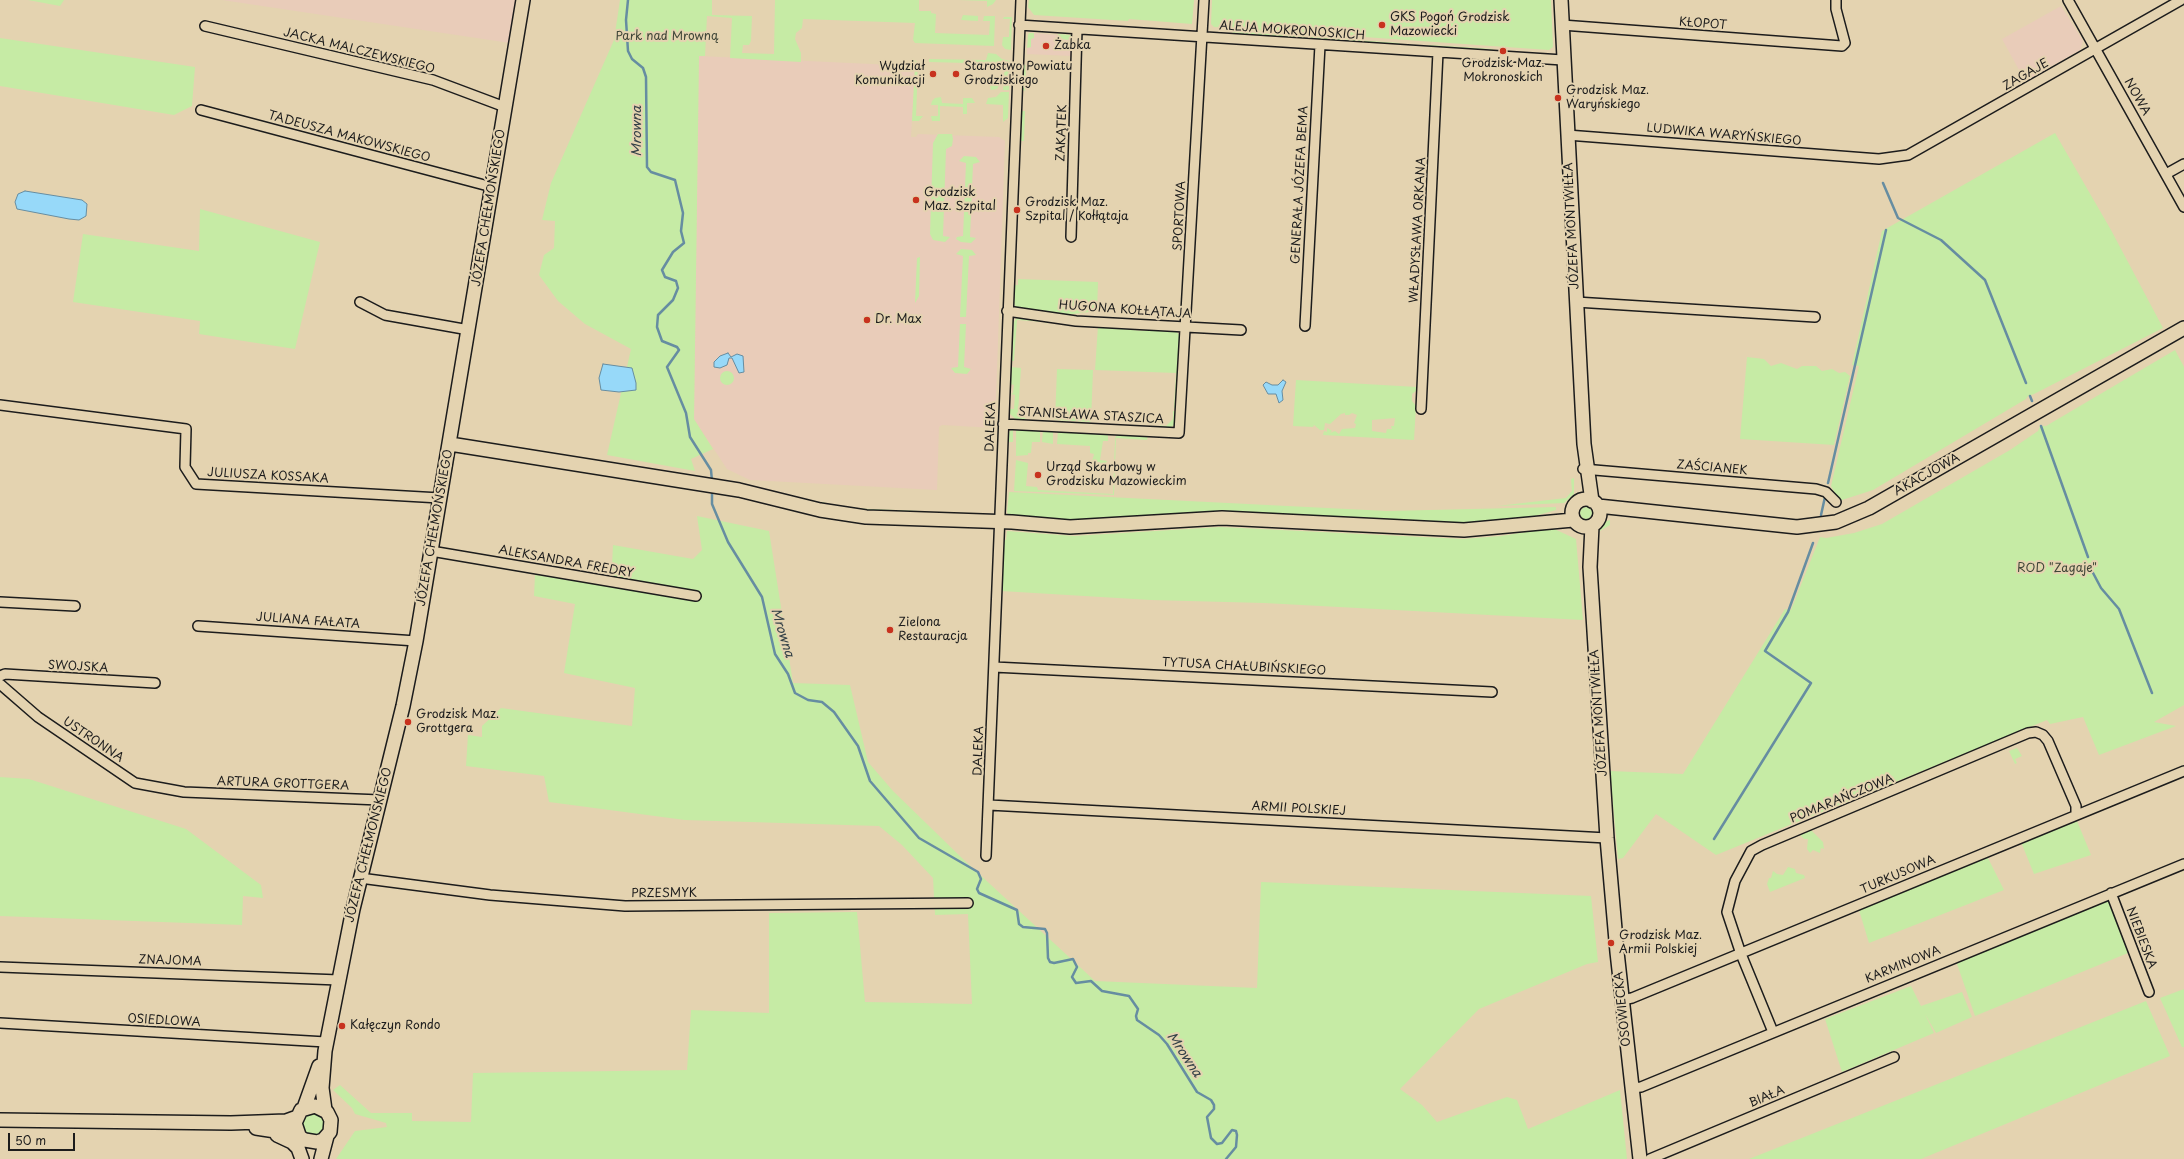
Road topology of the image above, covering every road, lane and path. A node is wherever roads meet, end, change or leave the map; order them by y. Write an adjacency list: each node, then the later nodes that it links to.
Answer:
1 (523, 0): 17 (street, JÓZEFA CHEŁMOŃSKIEGO)
2 (1021, 0): 8 (street, DALEKA)
3 (1204, 0): 12 (street, SPORTOWA)
4 (1561, 0): 10 (street, JÓZEFA MONTWIŁŁA)
5 (1836, 0): 10 (street, KŁOPOT)
6 (2068, 0): 14 (street, NOWA)
7 (2180, 0): 14 (street, ZAGAJE)
8 (1019, 25): 11 (street, ALEJA MOKRONOSKICH); 28 (street, DALEKA)
9 (205, 26): 17 (street, JACKA MALCZEWSKIEGO)
10 (1562, 26): 16 (street, JÓZEFA MONTWIŁŁA)
11 (1077, 29): 12 (street, ALEJA MOKRONOSKICH); 25 (street, ZAKĄTEK)
12 (1201, 37): 13 (street, ALEJA MOKRONOSKICH); 31 (street, SPORTOWA)
13 (1320, 45): 15 (street, ALEJA MOKRONOSKICH); 30 (street, GENERAŁA JÓZEFA BEMA)
14 (2097, 48): 20 (street, ZAGAJE); 22 (street, NOWA)
15 (1438, 52): 16 (street, ALEJA MOKRONOSKICH); 36 (street, WŁADYSŁAWA ORKANA)
16 (1563, 60): 19 (street, JÓZEFA MONTWIŁŁA)
17 (505, 107): 23 (street, JÓZEFA CHEŁMOŃSKIEGO)
18 (201, 110): 23 (street, TADEUSZA MAKOWSKIEGO)
19 (1567, 135): 20 (street, LUDWIKA WARYŃSKIEGO); 27 (street, JÓZEFA MONTWIŁŁA)
20 (1879, 159)
21 (2184, 164): 22 (street)
22 (2166, 174): 24 (street, NOWA)
23 (492, 187): 33 (street, JÓZEFA CHEŁMOŃSKIEGO)
24 (2184, 207)
25 (1071, 237)
26 (360, 302): 33 (street)
27 (1576, 302): 29 (street); 40 (street, JÓZEFA MONTWIŁŁA)
28 (1008, 311): 31 (street, HUGONA KOŁŁĄTAJA); 37 (street, DALEKA)
29 (1815, 317)
30 (1305, 326)
31 (1186, 327): 34 (street, HUGONA KOŁŁĄTAJA); 38 (street, SPORTOWA)
32 (2184, 328): 43 (street, AKACJOWA)
33 (469, 330): 39 (street, JÓZEFA CHEŁMOŃSKIEGO)
34 (1241, 330)
35 (0, 405): 41 (street, JULIUSZA KOSSAKA)
36 (1421, 409)
37 (1003, 424): 38 (street, STANISŁAWA STASZICA); 44 (street, DALEKA)
38 (1179, 432)
39 (450, 444): 41 (street, JÓZEFA CHEŁMOŃSKIEGO); 44 (street, AKACJOWA)
40 (1584, 469): 42 (street, ZAŚCIANEK); 43 (street, JÓZEFA MONTWIŁŁA)
41 (440, 498): 45 (street, JÓZEFA CHEŁMOŃSKIEGO)
42 (1836, 502)
43 (1586, 513): 44 (street, AKACJOWA); 61 (street, JÓZEFA MONTWIŁŁA)
44 (999, 522): 51 (street, DALEKA)
45 (431, 551): 46 (street, ALEKSANDRA FREDRY); 50 (street, JÓZEFA CHEŁMOŃSKIEGO)
46 (696, 596)
47 (0, 602): 48 (street)
48 (75, 606)
49 (198, 626): 50 (street, JULIANA FAŁATA)
50 (416, 641): 58 (street, JÓZEFA CHEŁMOŃSKIEGO)
51 (994, 667): 55 (street, TYTUSA CHAŁUBIŃSKIEGO); 59 (street, DALEKA)
52 (0, 676): 53 (street, SWOJSKA)
53 (155, 683)
54 (0, 684): 57 (street, USTRONNA)
55 (1492, 692)
56 (2184, 771): 60 (street, TURKUSOWA)
57 (184, 792): 58 (street, ARTURA GROTTGERA)
58 (380, 800): 65 (street, JÓZEFA CHEŁMOŃSKIEGO)
59 (989, 805): 61 (street, ARMII POLSKIEJ); 62 (street, DALEKA)
60 (2076, 814): 68 (street, TURKUSOWA); 68 (street, POMARAŃCZOWA)
61 (1607, 838): 63 (street, JÓZEFA MONTWIŁŁA)
62 (986, 856)
63 (1609, 859): 72 (street, OSOWIECKA)
64 (2184, 864): 66 (street, KARMINOWA)
65 (360, 878): 67 (street, PRZESMYK); 70 (street, JÓZEFA CHEŁMOŃSKIEGO)
66 (2111, 893): 71 (street, NIEBIESKA); 74 (street, KARMINOWA)
67 (968, 903)
68 (1741, 954): 72 (street, TURKUSOWA); 74 (street, POMARAŃCZOWA)
69 (0, 967): 70 (street, ZNAJOMA)
70 (338, 980): 75 (street, JÓZEFA CHEŁMOŃSKIEGO)
71 (2149, 992)
72 (1622, 1000): 77 (street, OSOWIECKA)
73 (0, 1023): 75 (street, OSIEDLOWA)
74 (1773, 1032): 77 (street, KARMINOWA)
75 (326, 1046): 78 (street, JÓZEFA CHEŁMOŃSKIEGO); 79 (street, JÓZEFA CHEŁMOŃSKIEGO)
76 (1894, 1057): 89 (street, BIAŁA)
77 (1632, 1088): 88 (street, OSOWIECKA)
78 (325, 1110): 79 (street); 83 (street)
79 (300, 1112): 81 (street); 84 (street)
80 (0, 1120): 81 (street)
81 (231, 1123): 82 (street)
82 (257, 1128): 84 (street); 85 (street)
83 (327, 1136): 84 (street); 87 (street)
84 (302, 1138): 86 (street)
85 (302, 1159)
86 (308, 1159)
87 (321, 1159)
88 (1640, 1159)
89 (1650, 1159)

